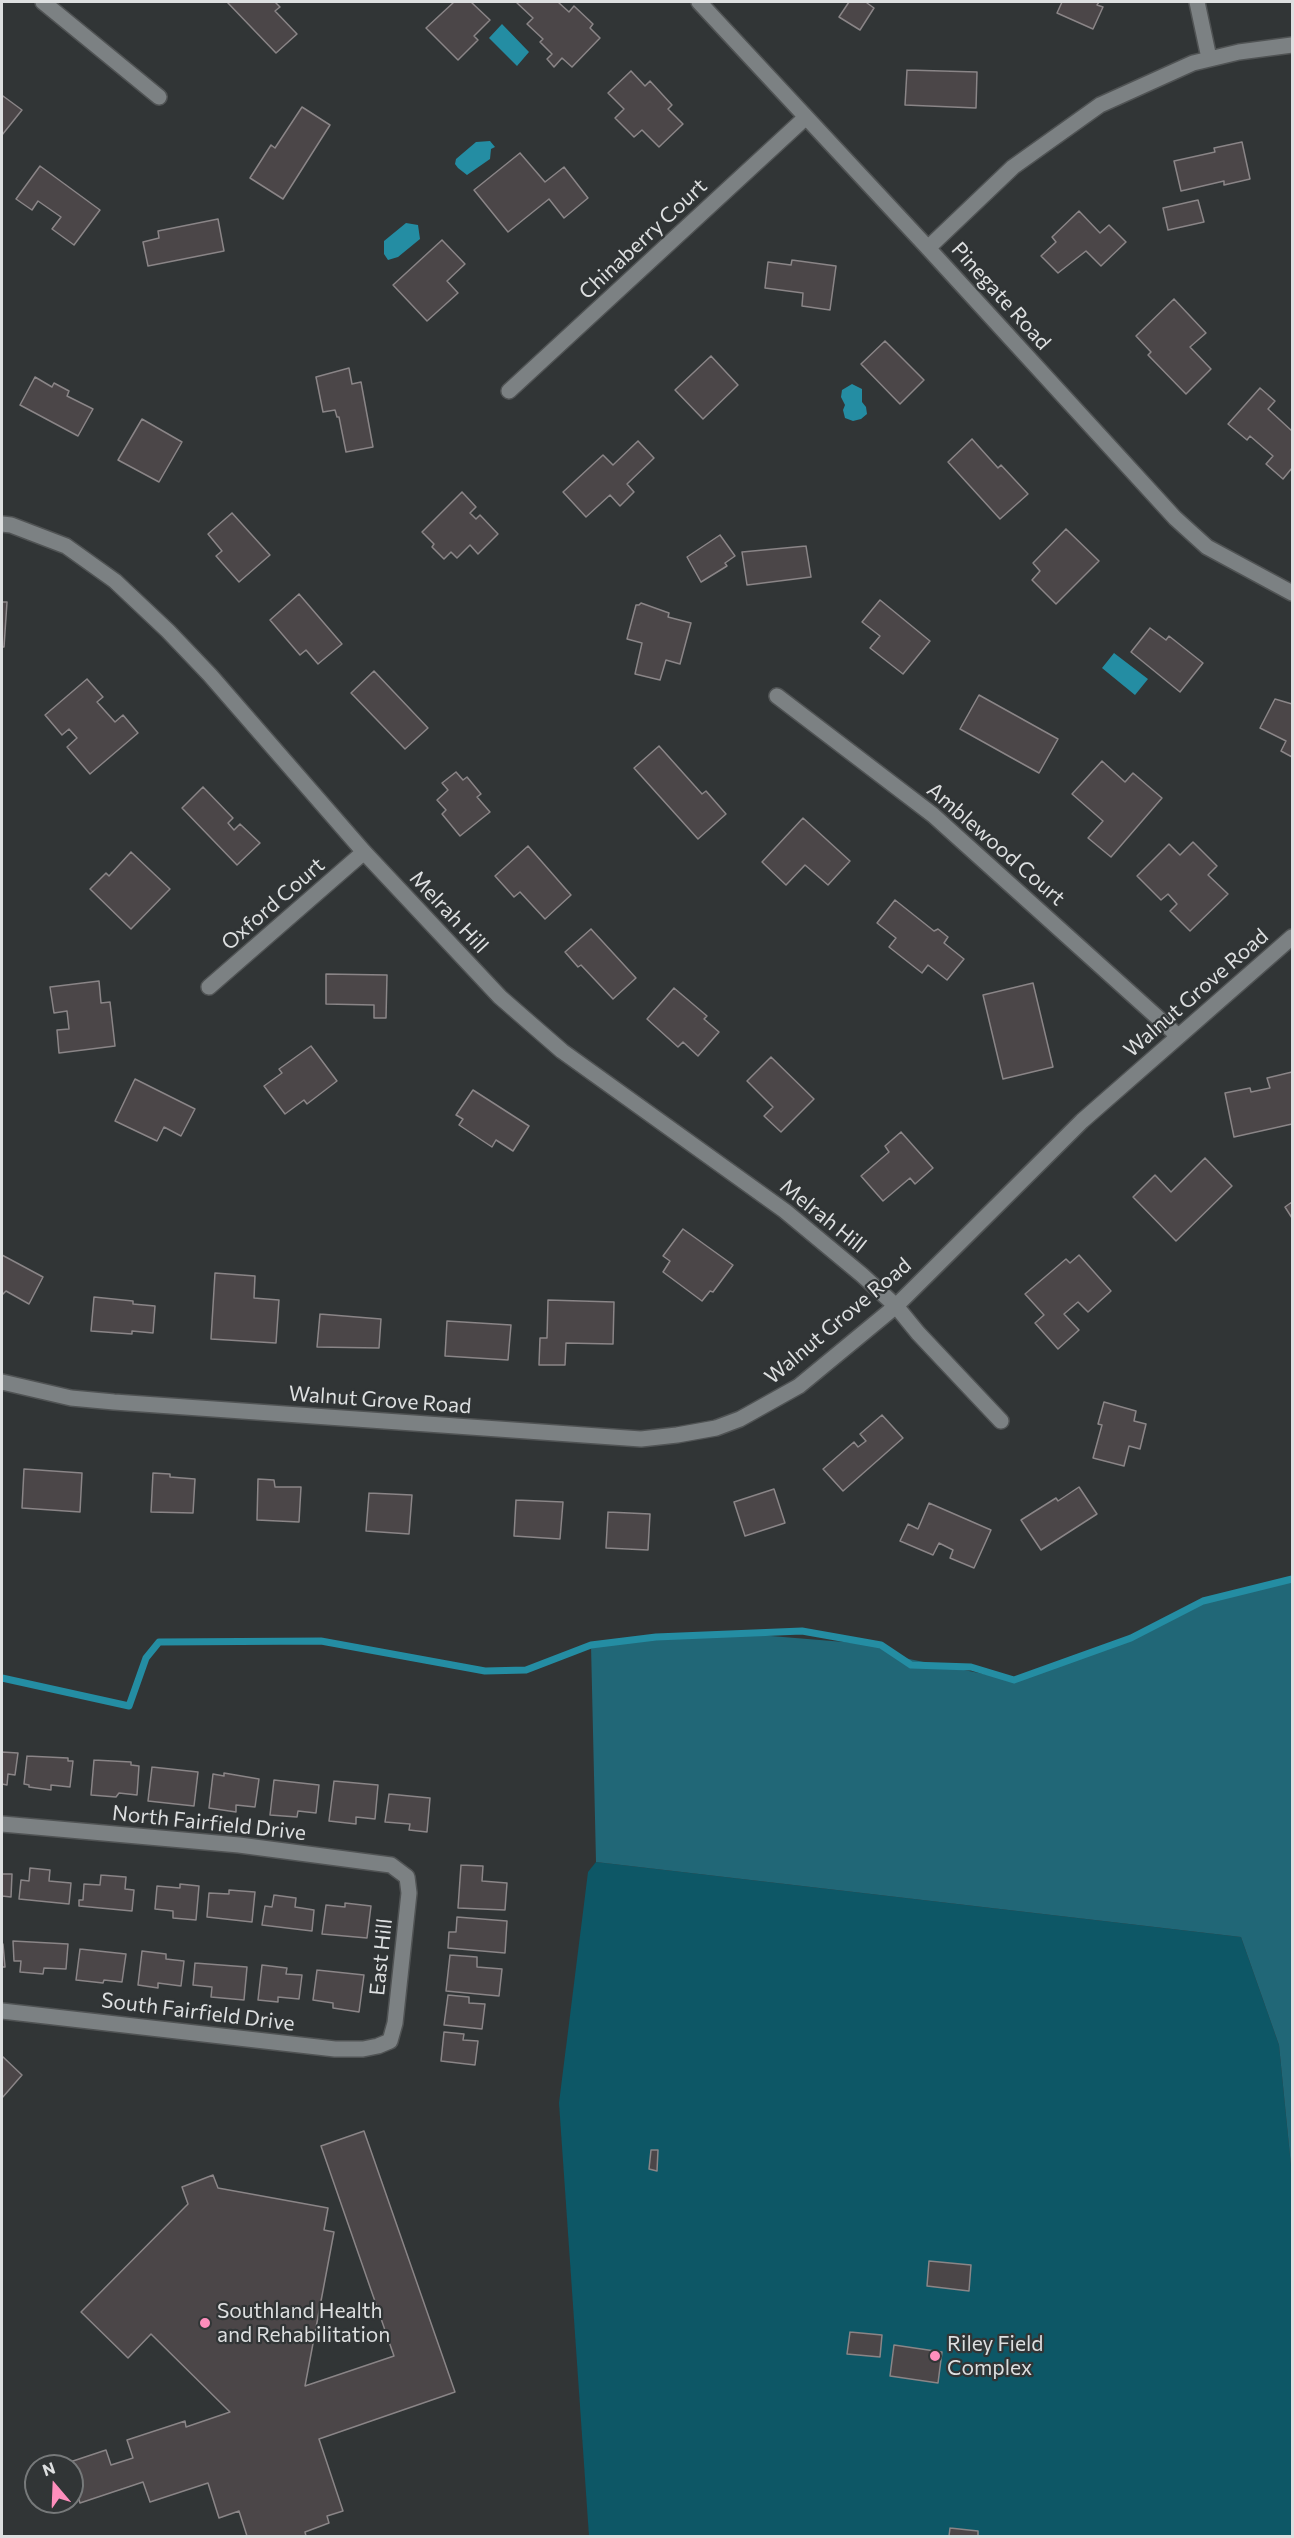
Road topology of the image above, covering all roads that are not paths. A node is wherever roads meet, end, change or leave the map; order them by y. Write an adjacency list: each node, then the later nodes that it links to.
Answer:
1 (44, 2): 6 (street)
2 (699, 2): 7 (street, Pinegate Road)
3 (1197, 2): 5 (street)
4 (1293, 45): 5 (street)
5 (1209, 58): 8 (street)
6 (159, 97)
7 (806, 118): 8 (street, Pinegate Road); 9 (street, Chinaberry Court)
8 (928, 248): 11 (street, Pinegate Road)
9 (509, 391)
10 (2, 524): 13 (street, Melrah Hill)
11 (1293, 593)
12 (777, 696): 16 (street, Amblewood Court)
13 (364, 852): 15 (street, Oxford Court); 17 (street, Melrah Hill)
14 (1293, 937): 16 (street, Walnut Grove Road)
15 (209, 987)
16 (1177, 1035): 17 (street, Walnut Grove Road)
17 (896, 1306): 18 (street, Walnut Grove Road); 19 (street, Melrah Hill)
18 (2, 1382)
19 (1001, 1421)
20 (2, 1824): 21 (street, North Fairfield Drive)
21 (407, 1878): 23 (street, East Hill)
22 (2, 2011): 23 (street, South Fairfield Drive)
23 (390, 2041)

